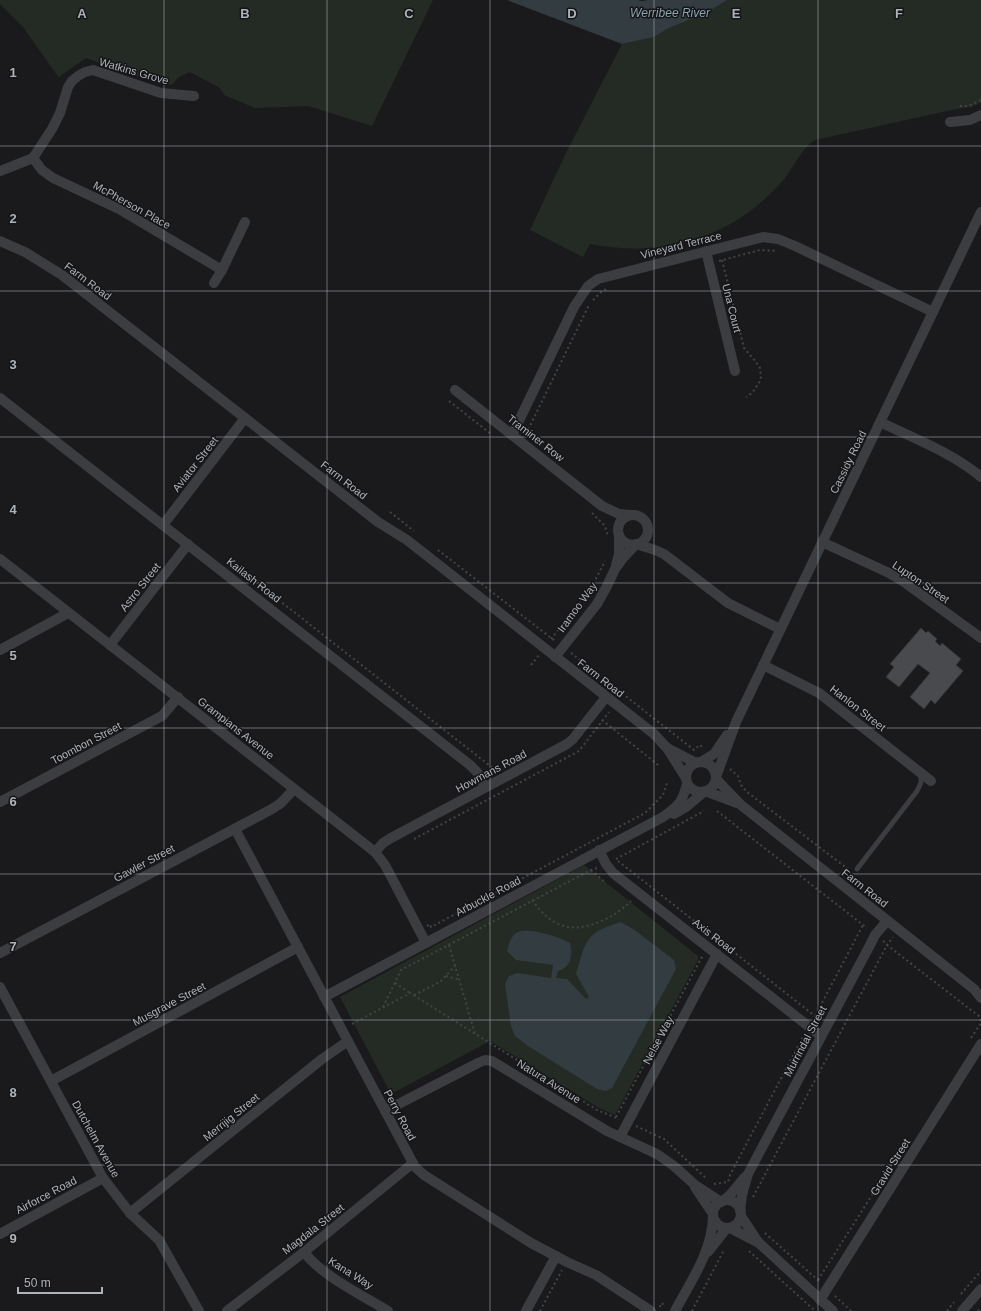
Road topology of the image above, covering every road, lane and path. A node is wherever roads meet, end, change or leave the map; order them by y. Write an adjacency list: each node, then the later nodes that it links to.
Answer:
1 (194, 96): 6 (street, Watkins Grove)
2 (981, 100): 3 (path)
3 (960, 106)
4 (981, 115): 5 (street)
5 (950, 122)
6 (33, 158): 7 (street); 15 (street, McPherson Place)
7 (0, 171)
8 (981, 212): 18 (street, Cassidy Road)
9 (245, 222): 15 (street)
10 (0, 241): 24 (street, Farm Road)
11 (706, 251): 14 (street, Una Court); 18 (street, Vineyard Terrace); 27 (street, Vineyard Terrace)
12 (780, 252): 13 (path)
13 (722, 260): 14 (path); 21 (path)
14 (709, 263): 19 (street, Una Court)
15 (222, 270): 16 (street)
16 (214, 283)
17 (611, 287): 28 (path)
18 (933, 312): 25 (street, Cassidy Road)
19 (735, 370)
20 (454, 390): 27 (street, Traminer Row)
21 (746, 397)
22 (0, 398): 34 (street, Kailash Road)
23 (449, 401): 26 (path)
24 (245, 418): 34 (street, Aviator Street); 54 (street, Farm Road)
25 (880, 422): 29 (street); 39 (street, Cassidy Road)
26 (492, 434)
27 (512, 435): 28 (street, Traminer Row)
28 (522, 442): 30 (street, Traminer Row)
29 (981, 477)
30 (602, 506): 33 (street, Traminer Row); 37 (street, Traminer Row)
31 (587, 508): 38 (path)
32 (390, 512): 36 (path)
33 (631, 515): 35 (street); 37 (street)
34 (163, 525): 40 (street, Kailash Road)
35 (648, 528): 41 (street); 43 (street)
36 (415, 532)
37 (619, 533): 41 (street); 46 (street, Iramoo Way)
38 (608, 541)
39 (822, 542): 49 (street, Cassidy Road); 51 (street, Lupton Street)
40 (188, 544): 52 (street, Astro Street); 74 (street, Kailash Road)
41 (636, 544): 43 (street); 46 (street, Iramoo Way)
42 (434, 546): 50 (path)
43 (664, 554): 49 (street)
44 (606, 558): 50 (path)
45 (0, 559): 48 (street, Grampians Avenue)
46 (615, 569): 53 (street, Iramoo Way)
47 (243, 572): 68 (path)
48 (68, 613): 52 (street, Grampians Avenue); 55 (street)
49 (780, 629): 58 (street, Cassidy Road)
50 (552, 638): 53 (path); 54 (path)
51 (981, 638)
52 (110, 645): 59 (street, Grampians Avenue)
53 (563, 647): 56 (street, Iramoo Way); 64 (path)
54 (544, 648): 56 (street, Farm Road); 57 (path)
55 (0, 650)
56 (555, 657): 60 (street, Farm Road)
57 (530, 665)
58 (763, 665): 62 (street, Cassidy Road); 69 (street, Hanlon Street)
59 (178, 697): 75 (street, Grampians Avenue); 77 (street, Toombon Street)
60 (606, 697): 61 (street, Howmans Road); 63 (street, Farm Road)
61 (593, 714): 67 (path); 74 (street, Howmans Road)
62 (736, 722): 64 (street, Cassidy Road); 66 (street, Cassidy Road)
63 (667, 748): 65 (street, Farm Road); 71 (street, Farm Road)
64 (712, 755): 65 (street, Cassidy Road)
65 (698, 762): 70 (street); 71 (street)
66 (722, 763): 70 (street, Cassidy Road); 87 (path)
67 (658, 765)
68 (494, 769)
69 (919, 771): 72 (street, Hanlon Street); 88 (lane)
70 (716, 778): 76 (street); 78 (street, Farm Road)
71 (686, 781): 76 (street); 81 (street, Arbuckle Road)
72 (931, 781)
73 (667, 783): 93 (path)
74 (485, 787): 84 (street, Howmans Road)
75 (294, 789): 82 (street, Gawler Street); 84 (street, Grampians Avenue)
76 (705, 792): 78 (street, Farm Road); 81 (street, Arbuckle Road)
77 (0, 802)
78 (741, 805): 91 (street, Farm Road)
79 (704, 811): 85 (path)
80 (717, 811): 92 (path)
81 (663, 817): 83 (street, Arbuckle Road)
82 (235, 829): 100 (street, Perry Road); 102 (street, Gawler Street)
83 (599, 850): 86 (street, Axis Road); 97 (street, Arbuckle Road)
84 (375, 852): 93 (street, Grampians Avenue)
85 (616, 859): 86 (path); 96 (path)
86 (606, 864): 89 (path); 101 (street, Axis Road)
87 (848, 869)
88 (857, 869)
89 (532, 900): 90 (path); 98 (path)
90 (631, 902)
91 (887, 921): 94 (street, Farm Road); 95 (street, Murrindal Street)
92 (863, 925): 95 (path); 114 (path)
93 (420, 930): 97 (street, Grampians Avenue)
94 (899, 930): 99 (path); 108 (street, Farm Road)
95 (876, 935): 99 (path); 118 (street, Murrindal Street)
96 (716, 939): 101 (path); 114 (path)
97 (426, 943): 111 (street, Arbuckle Road)
98 (449, 945): 103 (path); 106 (path)
99 (887, 945): 116 (path); 132 (path)
100 (298, 947): 111 (street, Perry Road); 122 (street, Musgrave Street)
101 (713, 950): 115 (street, Axis Road); 124 (path); 125 (street, Nelse Way)
102 (0, 953)
103 (455, 966): 104 (path); 105 (path)
104 (446, 976): 105 (path); 110 (path)
105 (460, 980): 117 (path)
106 (395, 983): 109 (path); 113 (path)
107 (0, 987): 122 (street, Dutchelm Avenue)
108 (978, 990): 112 (street, Farm Road)
109 (410, 993)
110 (414, 995)
111 (324, 997): 120 (street, Perry Road)
112 (981, 998)
113 (383, 1008)
114 (815, 1016): 115 (path)
115 (809, 1026): 118 (street, Axis Road); 130 (path)
116 (980, 1026): 119 (path)
117 (476, 1034)
118 (821, 1036): 128 (street, Murrindal Street)
119 (971, 1038)
120 (348, 1041): 123 (street, Perry Road); 134 (street, Merrijig Street)
121 (981, 1045): 149 (street, Gravid Street)
122 (51, 1081): 129 (street, Dutchelm Avenue)
123 (385, 1111): 125 (street, Natura Avenue); 127 (street, Perry Road)
124 (616, 1117)
125 (620, 1137): 131 (street, Natura Avenue)
126 (903, 1146): 138 (path)
127 (413, 1163): 143 (street, Magdala Street); 145 (street, Perry Road)
128 (748, 1174): 133 (street, Murrindal Street); 135 (street, Murrindal Street)
129 (103, 1178): 134 (street, Dutchelm Avenue); 139 (street, Airforce Road)
130 (710, 1182)
131 (695, 1185): 133 (street, Natura Avenue); 136 (street, Natura Avenue)
132 (753, 1197)
133 (722, 1201): 135 (street); 136 (street)
134 (130, 1213): 151 (street, Dutchelm Avenue)
135 (740, 1213): 137 (street); 140 (street)
136 (713, 1215): 137 (street); 144 (street)
137 (729, 1228): 140 (street); 144 (street)
138 (763, 1230)
139 (0, 1234)
140 (759, 1243): 149 (street)
141 (726, 1247): 158 (path)
142 (745, 1247): 159 (path)
143 (304, 1252): 152 (street, Magdala Street); 153 (street, Kana Way)
144 (705, 1255): 157 (street)
145 (556, 1256): 146 (street, Perry Road); 154 (street)
146 (567, 1262): 155 (path); 156 (street, Perry Road)
147 (981, 1271): 161 (path)
148 (981, 1289): 162 (street)
149 (820, 1300): 160 (street)
150 (981, 1308): 163 (path)
151 (199, 1311)
152 (227, 1311)
153 (388, 1311)
154 (526, 1311)
155 (540, 1311)
156 (651, 1311)
157 (675, 1311)
158 (692, 1311)
159 (815, 1311)
160 (833, 1311)
161 (947, 1311)
162 (962, 1311)
163 (978, 1311)

